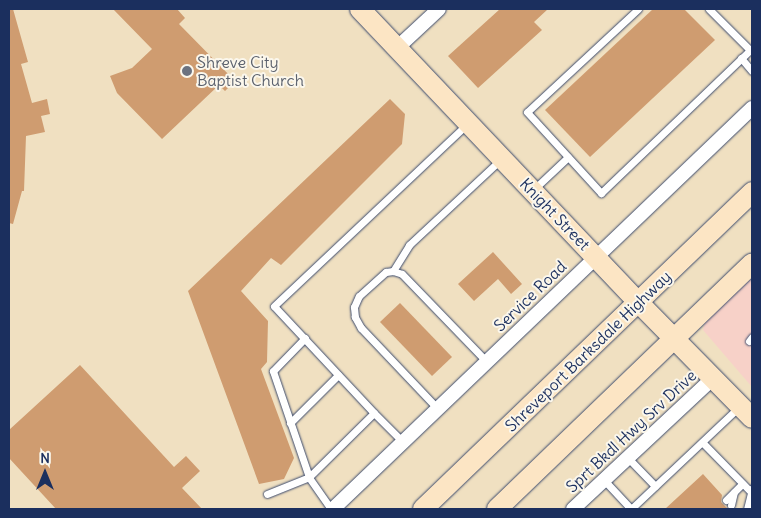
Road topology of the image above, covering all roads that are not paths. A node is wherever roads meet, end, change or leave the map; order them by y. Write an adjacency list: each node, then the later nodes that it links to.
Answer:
1 (360, 9): 5 (main road, Knight Street)
2 (439, 9): 5 (street)
3 (638, 9): 10 (lane)
4 (709, 9): 6 (lane)
5 (397, 48): 9 (main road, Knight Street)
6 (740, 58): 7 (lane); 10 (lane)
7 (752, 71)
8 (752, 108): 14 (street, Service Road)
9 (468, 123): 11 (main road, Knight Street); 18 (lane)
10 (568, 156): 12 (lane)
11 (502, 158): 12 (main road, Knight Street); 16 (lane)
12 (533, 191): 14 (main road, Knight Street)
13 (752, 192): 17 (main road, Shreveport Barksdale Highway)
14 (596, 257): 17 (main road, Knight Street); 20 (street, Service Road)
15 (752, 264): 19 (main road)
16 (393, 270): 20 (lane); 23 (lane)
17 (639, 303): 19 (main road, Knight Street); 38 (main road, Shreveport Barksdale Highway)
18 (304, 338): 21 (lane); 26 (lane)
19 (674, 339): 22 (main road, Knight Street); 39 (main road)
20 (487, 362): 23 (street, Service Road)
21 (338, 374): 25 (lane); 26 (lane)
22 (713, 378): 24 (main road, Knight Street); 29 (street, Sprt Bkdl Hwy Srv Drive)
23 (438, 409): 27 (street, Service Road)
24 (746, 412): 28 (lane)
25 (374, 414): 27 (lane); 30 (lane)
26 (290, 423): 30 (lane)
27 (403, 442): 37 (street, Service Road)
28 (703, 443): 32 (lane); 33 (lane)
29 (628, 458): 31 (street, Sprt Bkdl Hwy Srv Drive); 33 (lane)
30 (308, 477): 36 (lane); 37 (lane)
31 (604, 480): 40 (street, Sprt Bkdl Hwy Srv Drive); 41 (lane)
32 (742, 484): 34 (lane); 35 (lane)
33 (655, 486): 41 (lane)
34 (751, 490): 42 (lane)
35 (734, 492): 35 (lane)
36 (267, 494)
37 (332, 509)
38 (423, 509)
39 (498, 509)
40 (573, 509)
41 (631, 509)
42 (747, 509)

